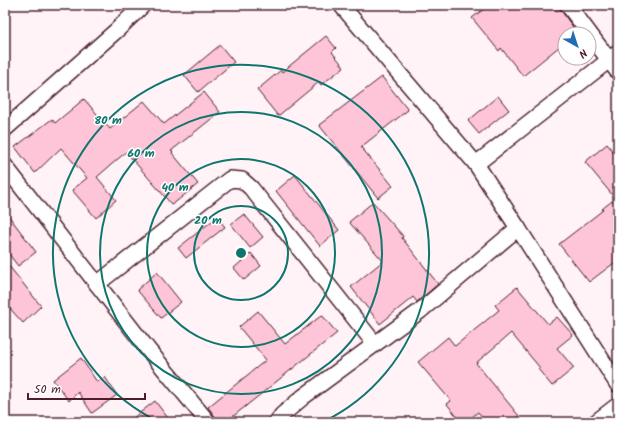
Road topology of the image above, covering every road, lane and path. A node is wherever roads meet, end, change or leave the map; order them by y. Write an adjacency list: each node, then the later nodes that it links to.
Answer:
1 (143, 5): 5 (street)
2 (341, 5): 6 (street)
3 (568, 5): 4 (street)
4 (615, 62): 6 (street)
5 (5, 129)
6 (476, 164): 8 (street)
7 (5, 166): 9 (street)
8 (518, 228): 10 (street); 11 (street)
9 (97, 284): 10 (street); 13 (street)
10 (375, 344): 14 (street)
11 (618, 385)
12 (618, 404): 15 (street)
13 (208, 422)
14 (276, 422)
15 (596, 422)

